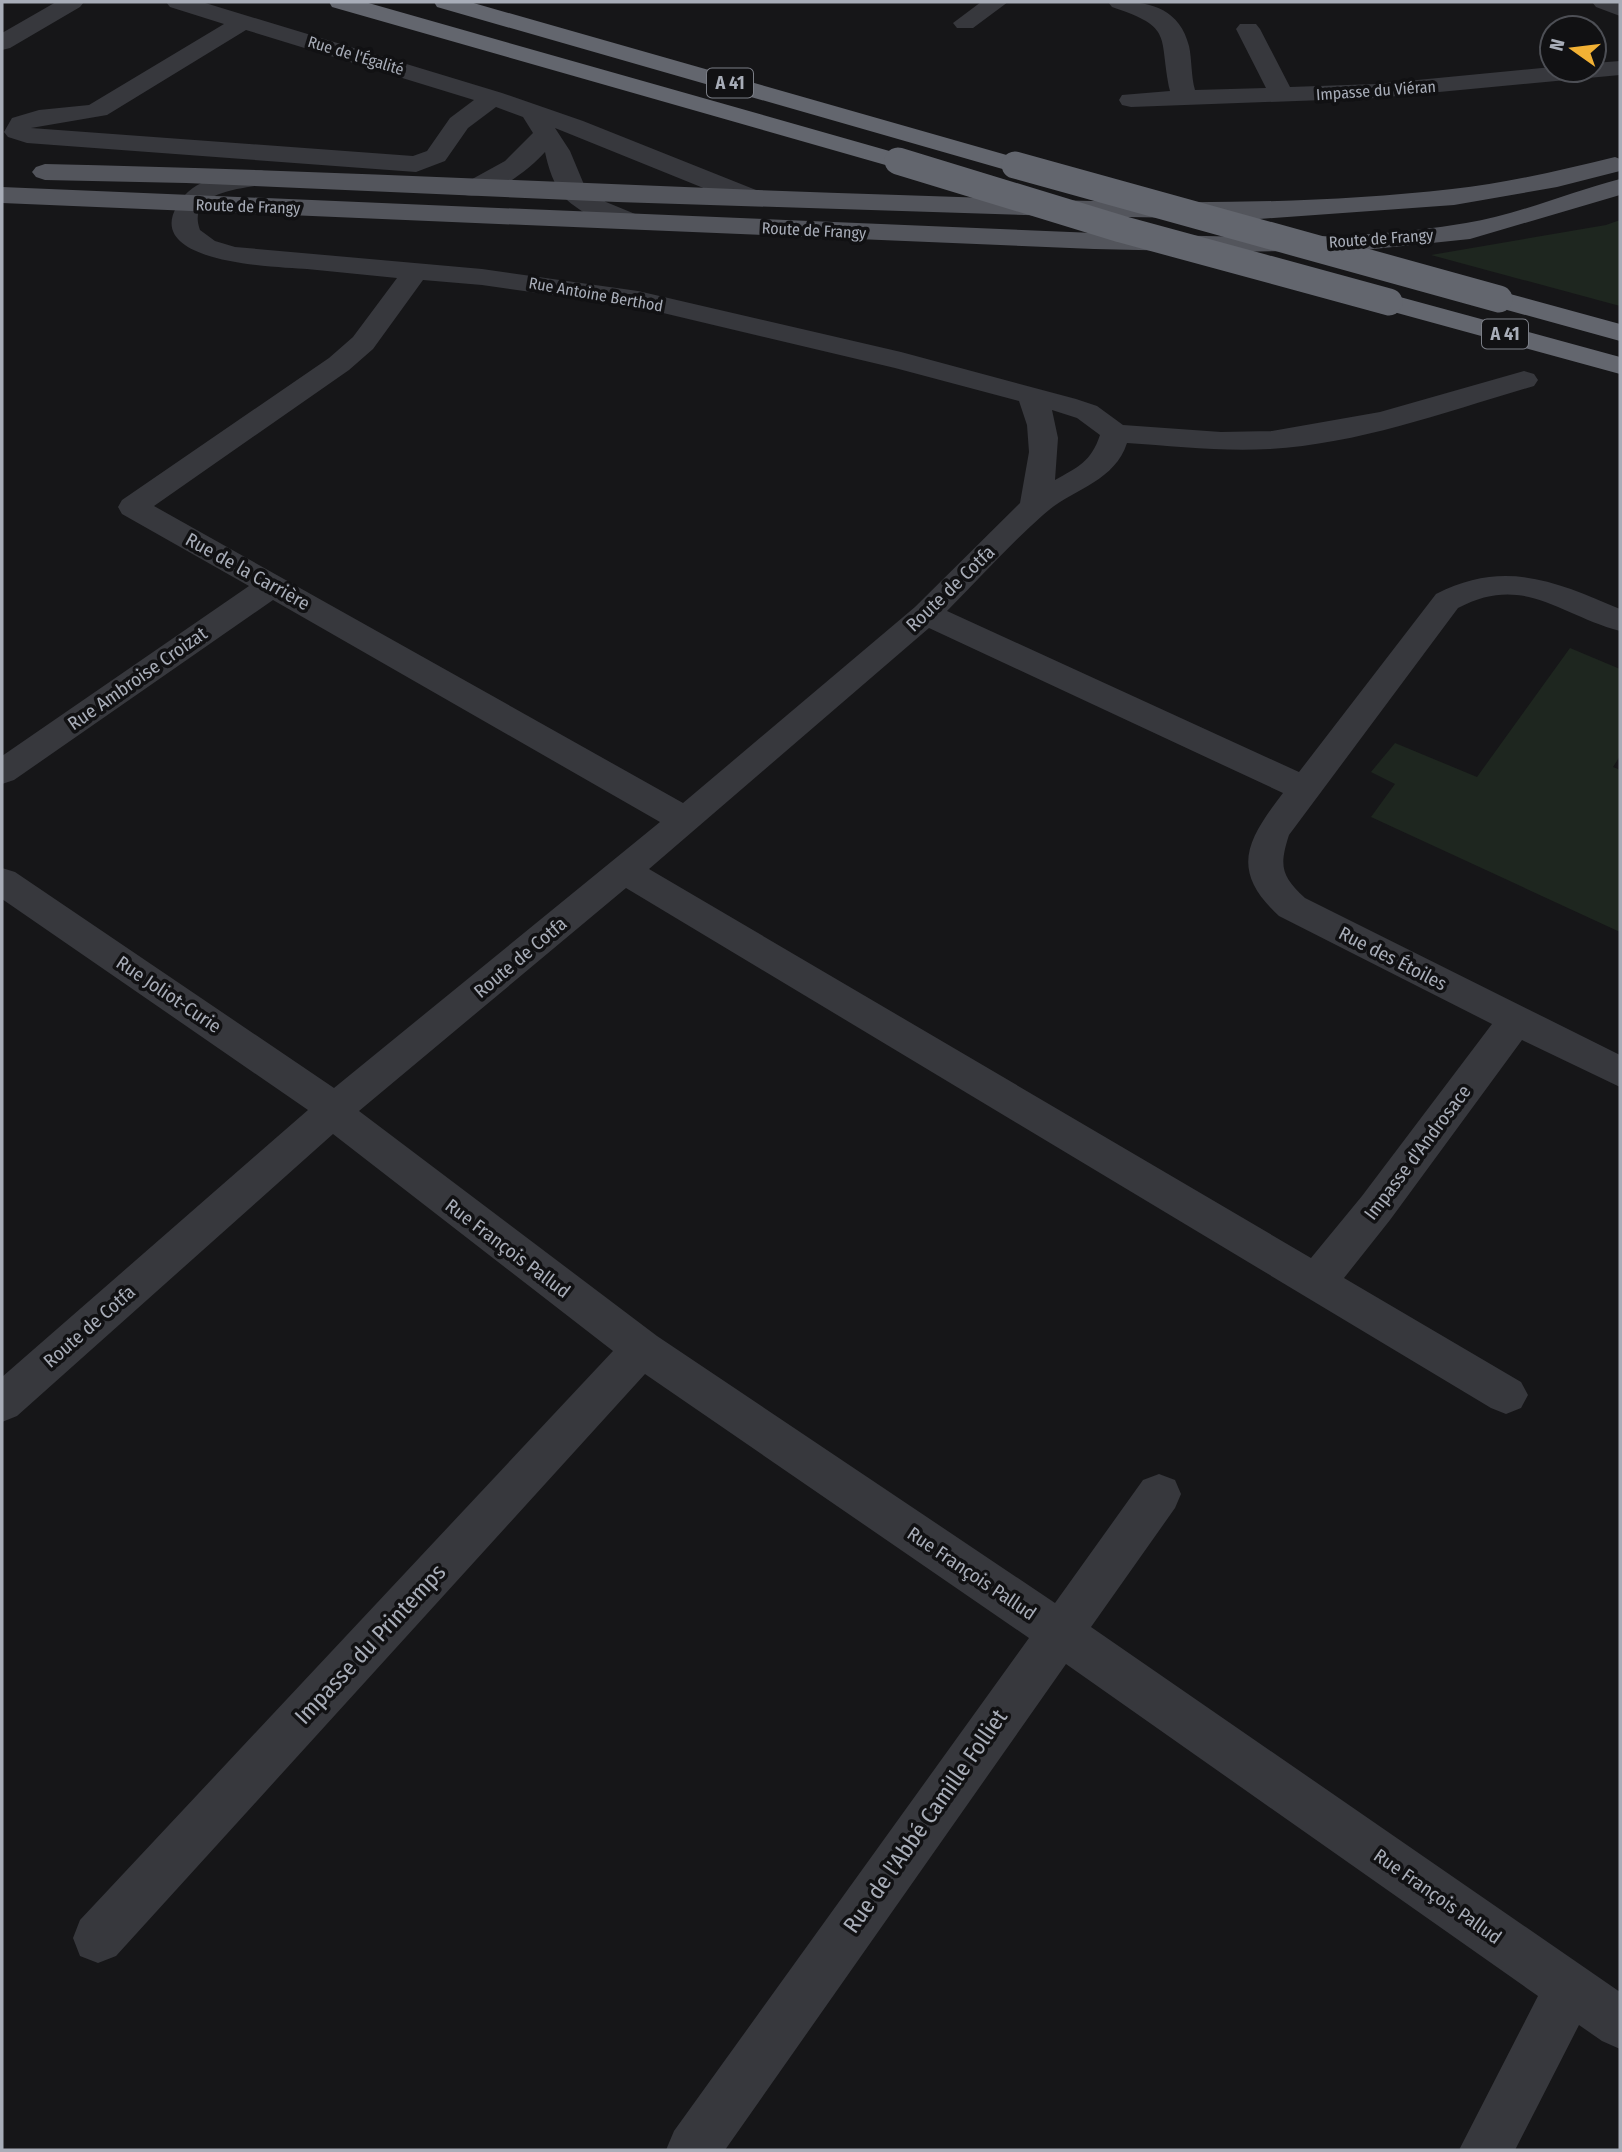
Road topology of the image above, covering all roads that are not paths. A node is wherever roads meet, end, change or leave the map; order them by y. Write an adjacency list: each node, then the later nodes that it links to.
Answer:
1 (72, 2): 12 (street)
2 (178, 2): 9 (street, Rue de l'Égalité)
3 (340, 2): 35 (highway, A 41, bridge)
4 (445, 2): 34 (highway, A 41, bridge)
5 (996, 2): 10 (street)
6 (1120, 2): 16 (street)
7 (1604, 2): 8 (street)
8 (1620, 9)
9 (245, 21): 15 (street, Rue de l'Égalité); 19 (street)
10 (965, 23)
11 (1248, 29): 14 (street)
12 (2, 43)
13 (1620, 68): 14 (street, Impasse du Viéran)
14 (1283, 96): 16 (street, Impasse du Viéran)
15 (493, 98): 18 (street, Rue de l'Égalité); 19 (street)
16 (1185, 99): 17 (street, Impasse du Viéran)
17 (1131, 100)
18 (540, 123): 20 (street, Rue de l'Égalité); 25 (street); 26 (street)
19 (10, 124)
20 (601, 139): 28 (street, Rue de l'Égalité); 29 (street)
21 (1620, 163): 28 (main road, Route de Frangy)
22 (2, 172): 23 (main road, Route de Frangy)
23 (261, 178): 25 (main road, Route de Frangy); 30 (street)
24 (1620, 187): 32 (main road, Route de Frangy)
25 (474, 189): 26 (main road, Route de Frangy)
26 (574, 192): 29 (main road, Route de Frangy)
27 (2, 195): 30 (main road, Route de Frangy)
28 (752, 198): 29 (main road, Route de Frangy)
29 (607, 201): 31 (street); 32 (street)
30 (191, 204): 31 (main road, Route de Frangy); 33 (street, Rue Antoine Berthod)
31 (565, 219): 32 (main road, Route de Frangy)
32 (631, 222)
33 (416, 271): 37 (street, Rue Antoine Berthod); 40 (street, Rue de la Carrière)
34 (1620, 333)
35 (1620, 366)
36 (1524, 380): 38 (street)
37 (1032, 397): 38 (street); 39 (street)
38 (1115, 433): 39 (street, Route de Cotfa)
39 (1034, 506): 41 (street, Route de Cotfa)
40 (273, 585): 43 (street, Rue Ambroise Croizat); 45 (street, Rue de la Carrière)
41 (926, 614): 44 (street); 45 (street, Route de Cotfa)
42 (1620, 621): 44 (street, Rue des Étoiles)
43 (2, 772)
44 (1305, 789): 48 (street, Rue des Étoiles)
45 (685, 820): 46 (street, Route de Cotfa)
46 (625, 871): 50 (street, Route de Cotfa); 51 (street)
47 (2, 881): 50 (street, Rue Joliot-Curie)
48 (1516, 1020): 49 (street, Rue des Étoiles); 51 (street, Impasse d'Androsace)
49 (1620, 1072)
50 (333, 1111): 52 (street, Rue François Pallud); 54 (street, Route de Cotfa)
51 (1316, 1282): 53 (street)
52 (642, 1349): 56 (street, Rue François Pallud); 57 (street, Impasse du Printemps)
53 (1506, 1395)
54 (2, 1403)
55 (1159, 1494): 56 (street, Rue de l'Abbé Camille Folliet)
56 (1059, 1632): 58 (street, Rue François Pallud); 60 (street, Rue de l'Abbé Camille Folliet)
57 (98, 1938)
58 (1570, 1988): 59 (street, Rue François Pallud); 61 (street)
59 (1620, 2023)
60 (693, 2150)
61 (1486, 2150)

